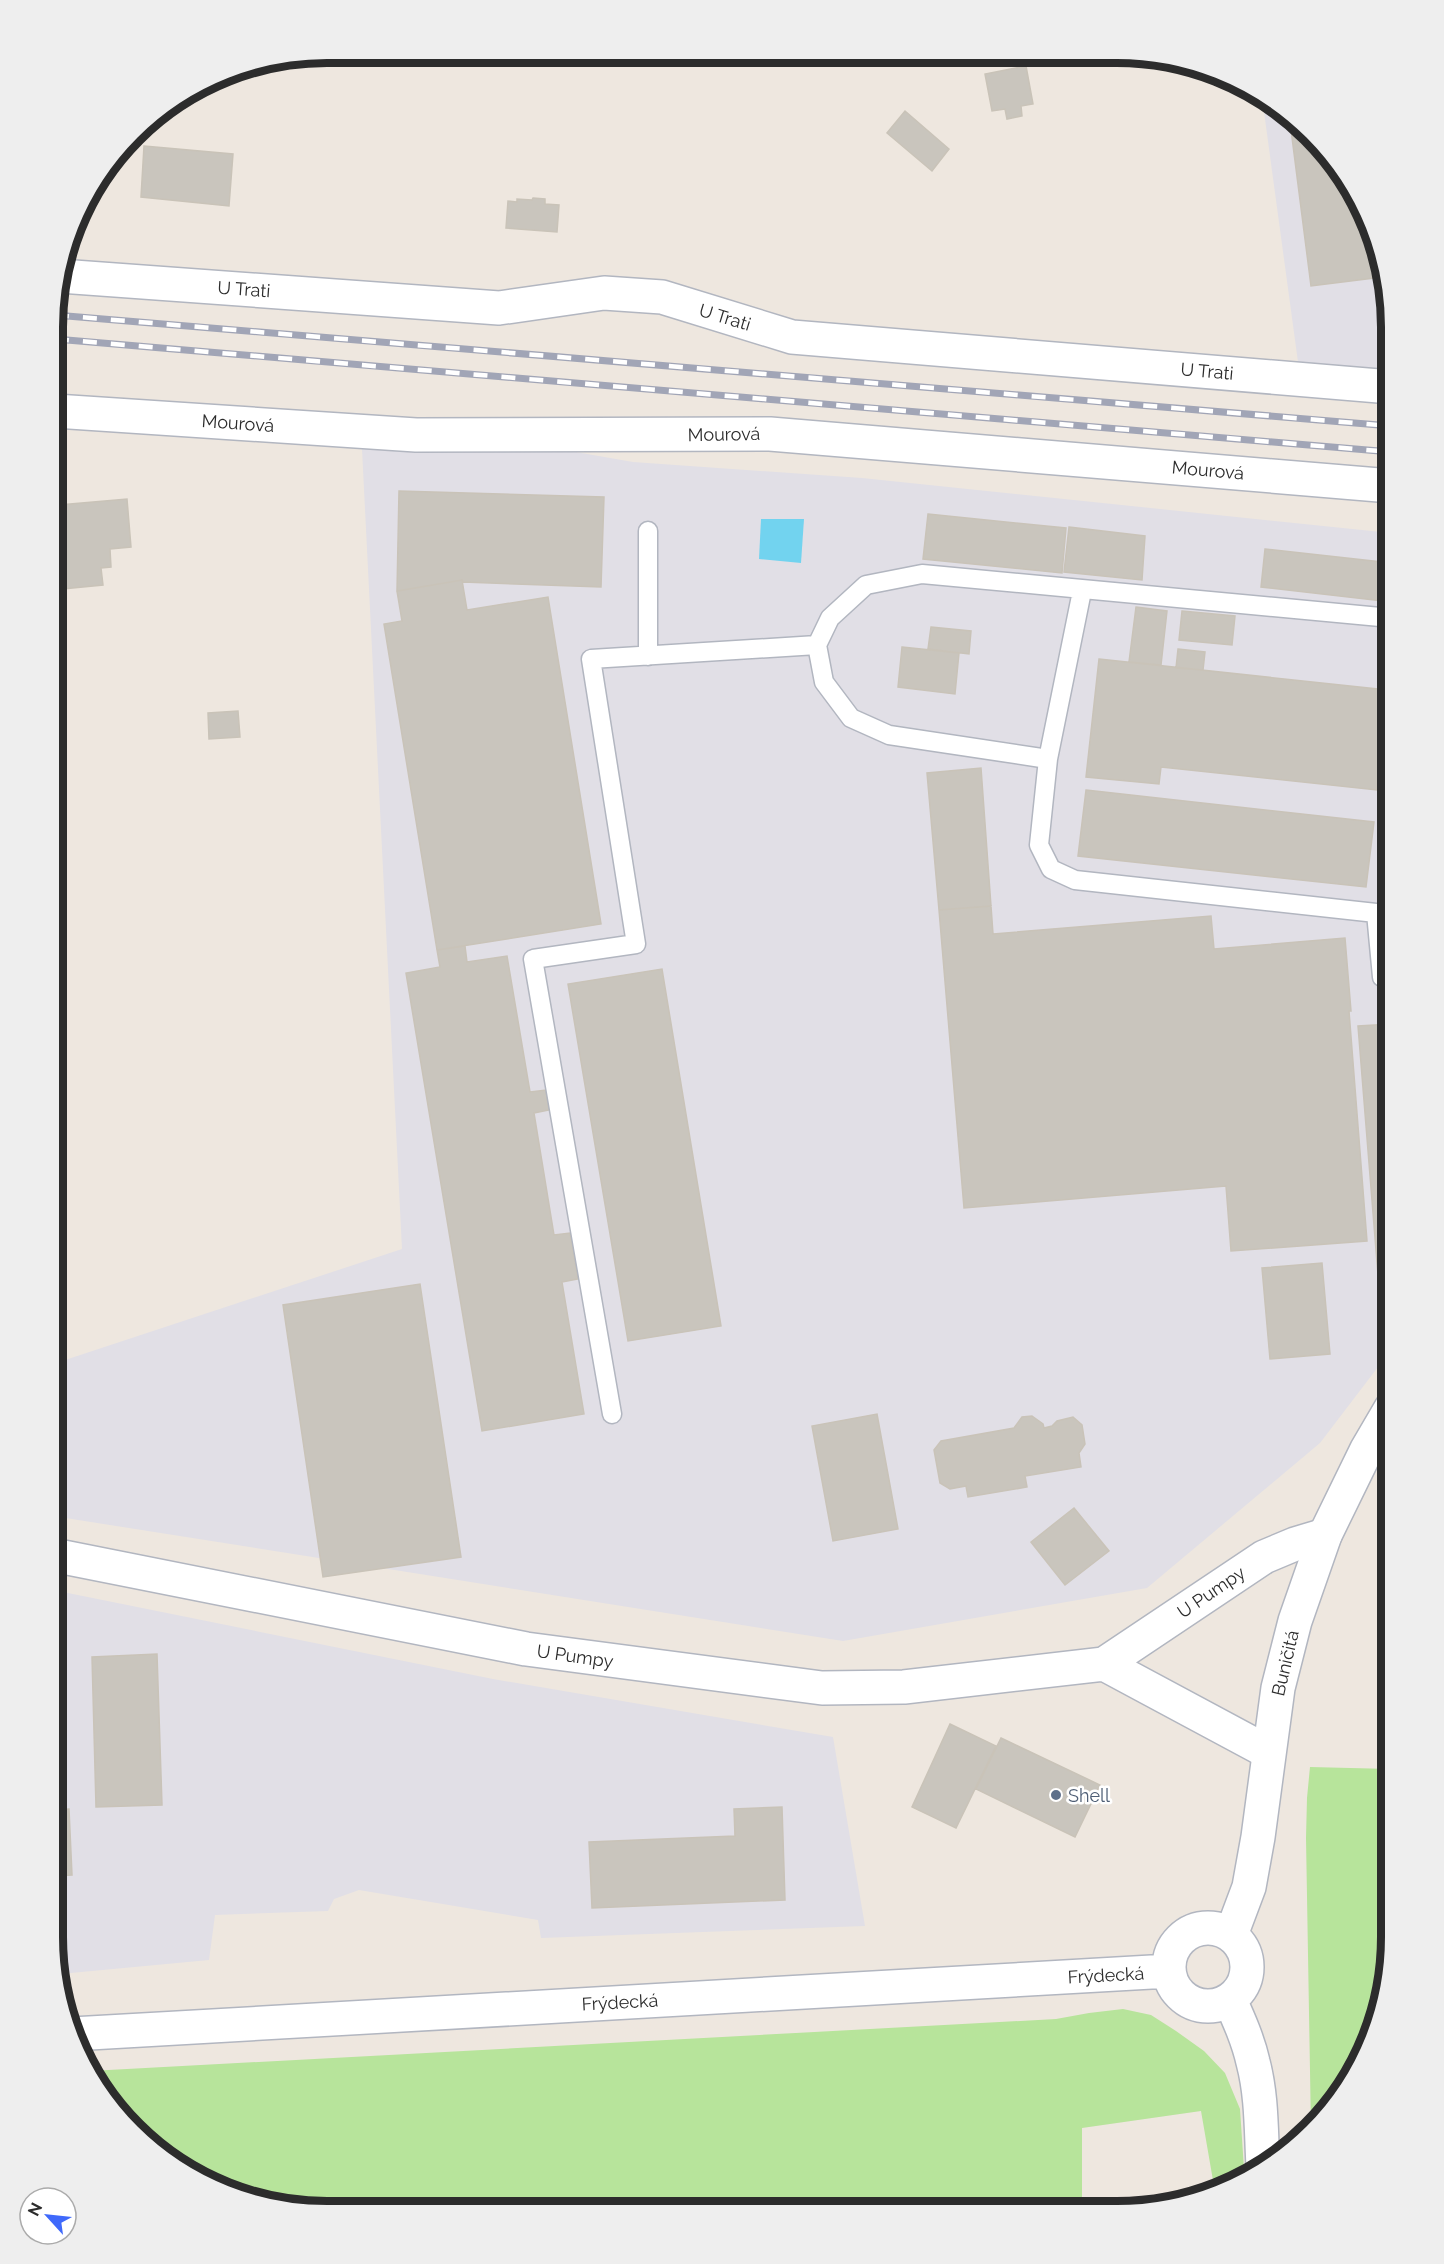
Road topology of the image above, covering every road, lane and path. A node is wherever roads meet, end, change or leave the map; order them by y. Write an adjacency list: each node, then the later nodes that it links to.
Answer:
1 (68, 277): 2 (street, U Trati)
2 (1381, 386)
3 (63, 412): 4 (street, Mourová)
4 (1381, 485)
5 (648, 531): 9 (lane)
6 (1082, 591): 7 (lane); 8 (lane); 10 (lane)
7 (1381, 617)
8 (817, 645): 9 (lane); 10 (lane)
9 (648, 656): 12 (lane)
10 (1048, 759): 11 (lane)
11 (1381, 966)
12 (612, 1414)
13 (1381, 1425): 14 (street, Buničitá)
14 (1325, 1535): 16 (street, U Pumpy); 17 (street, Buničitá)
15 (63, 1557): 16 (street, U Pumpy)
16 (1104, 1664): 17 (street)
17 (1268, 1752): 18 (street, Buničitá)
18 (1231, 1935): 19 (street); 20 (street)
19 (1169, 1971): 20 (street); 21 (street, Frýdecká)
20 (1230, 2000): 22 (street)
21 (81, 2033)
22 (1263, 2158)

